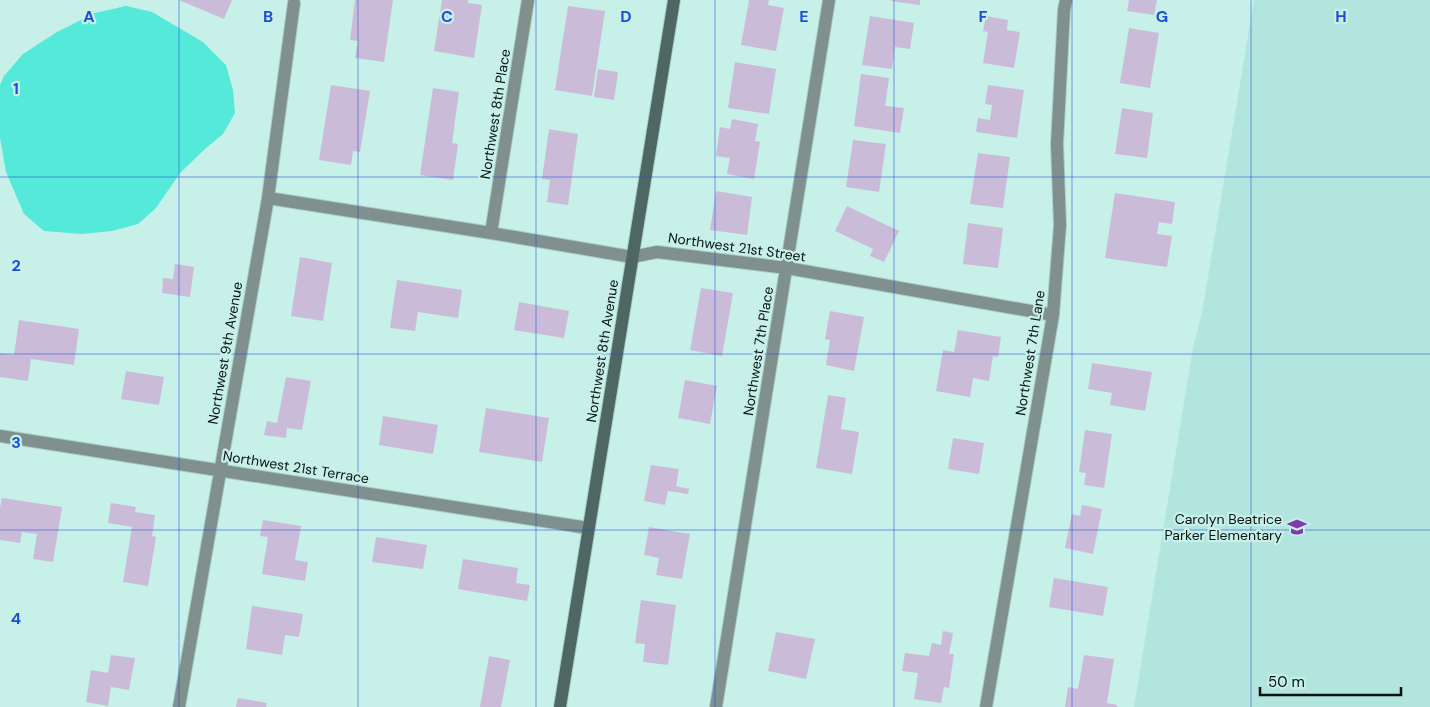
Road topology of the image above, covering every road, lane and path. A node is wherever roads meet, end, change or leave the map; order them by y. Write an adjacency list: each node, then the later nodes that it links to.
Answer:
1 (528, 0): 7 (street, Northwest 8th Place)
2 (674, 0): 8 (street, Northwest 8th Avenue)
3 (829, 0): 9 (street, Northwest 7th Place)
4 (1066, 0): 10 (street, Northwest 7th Lane)
5 (294, 4): 6 (street, Northwest 9th Avenue)
6 (268, 198): 7 (street, Northwest 21st Street); 12 (street, Northwest 9th Avenue)
7 (491, 233): 8 (street, Northwest 21st Street)
8 (632, 257): 9 (street, Northwest 21st Street); 13 (street, Northwest 8th Avenue)
9 (787, 268): 10 (street, Northwest 21st Street); 16 (street, Northwest 7th Place)
10 (1053, 315): 17 (street, Northwest 7th Lane)
11 (0, 436): 12 (street, Northwest 21st Terrace)
12 (220, 470): 13 (street, Northwest 21st Terrace); 14 (street, Northwest 9th Avenue)
13 (588, 528): 15 (street, Northwest 8th Avenue)
14 (179, 707)
15 (560, 707)
16 (716, 707)
17 (986, 707)

